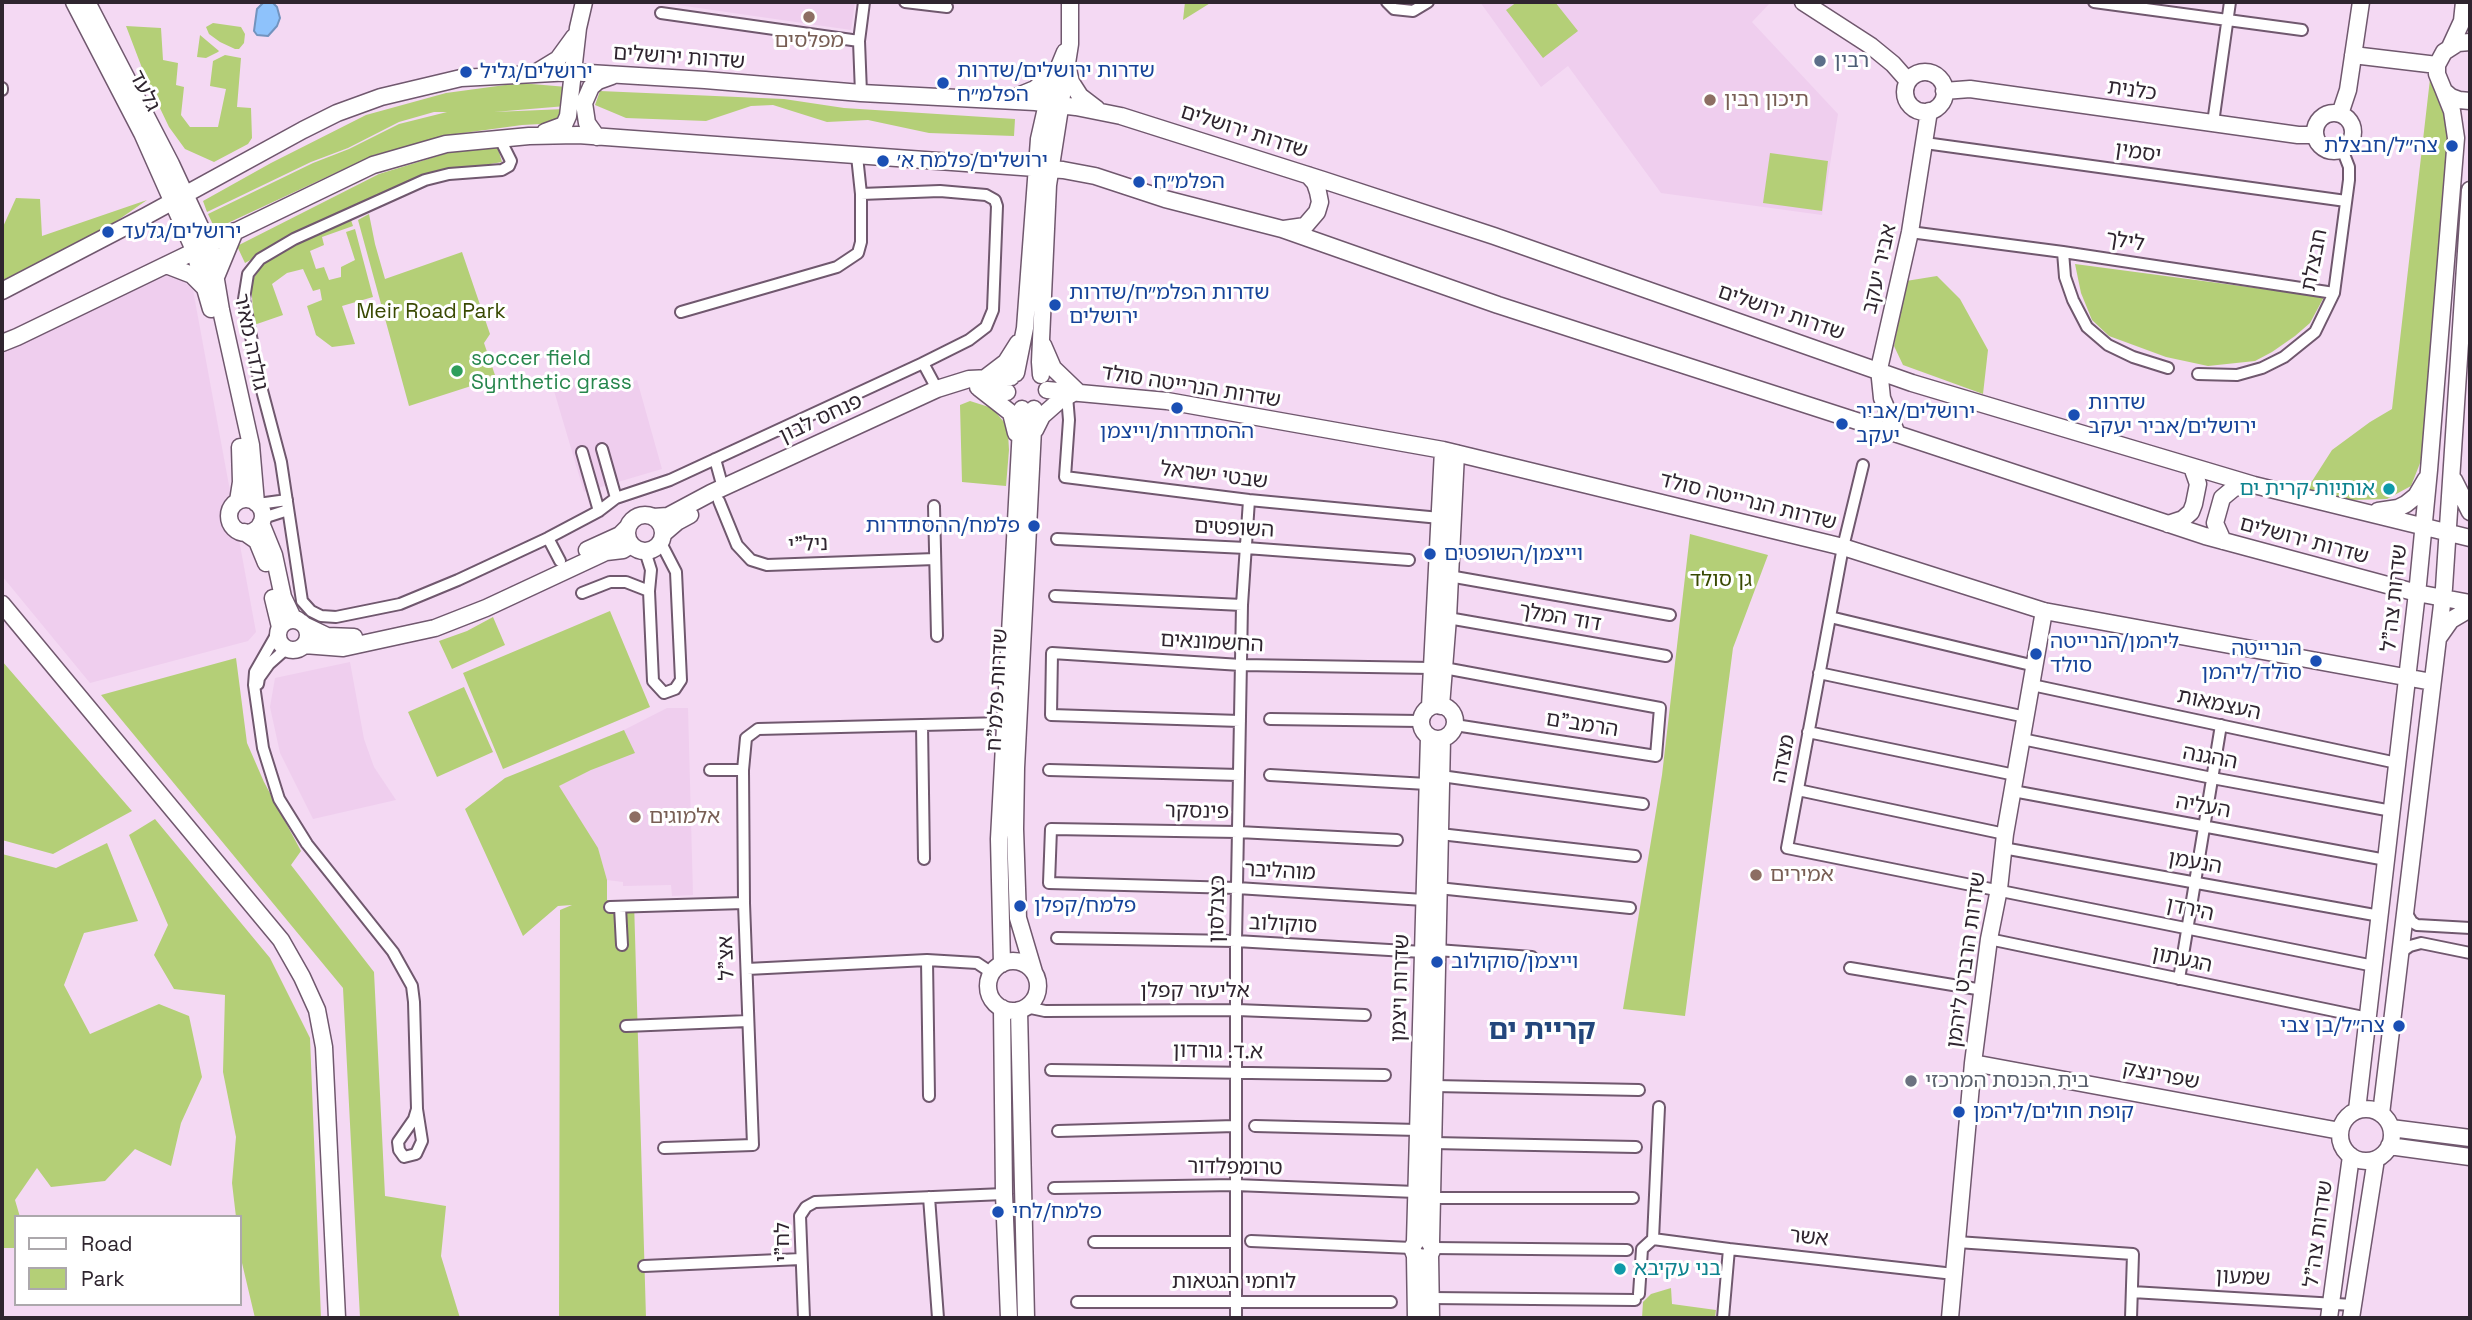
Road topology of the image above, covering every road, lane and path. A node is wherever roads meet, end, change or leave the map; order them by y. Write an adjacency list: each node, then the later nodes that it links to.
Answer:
1 (74, 2): 47 (street, גלעד)
2 (87, 2): 47 (street, גלעד)
3 (584, 2): 17 (street)
4 (864, 2): 19 (street)
5 (905, 2): 14 (street)
6 (1070, 2): 24 (street)
7 (1387, 2): 8 (street)
8 (1428, 2)
9 (1803, 2): 28 (street)
10 (2094, 2): 16 (street)
11 (2230, 2): 16 (street)
12 (2361, 2): 22 (street)
13 (2464, 2): 21 (street)
14 (947, 8)
15 (661, 13): 19 (street)
16 (2228, 20): 18 (street); 38 (street)
17 (578, 28): 25 (street); 26 (street)
18 (2302, 30)
19 (859, 41): 31 (street)
20 (2470, 42): 21 (street)
21 (2450, 47): 23 (street)
22 (2353, 55): 23 (street); 37 (street)
23 (2437, 65): 30 (street, שדרות צה"ל)
24 (1062, 68): 32 (street); 34 (street); 36 (street)
25 (572, 72): 26 (street, שדרות ירושלים); 27 (street, שדרות ירושלים); 40 (street)
26 (533, 74): 50 (street, שדרות ירושלים)
27 (618, 75): 31 (street, שדרות ירושלים); 41 (street)
28 (1908, 81): 29 (street); 35 (street)
29 (1944, 91): 35 (street); 38 (street, כלנית)
30 (2444, 91): 33 (street); 96 (street, שדרות צה"ל)
31 (861, 93): 32 (street, שדרות ירושלים)
32 (1008, 100): 34 (street, שדרות ירושלים)
33 (2470, 101)
34 (1054, 105): 36 (street, שדרות ירושלים); 46 (street)
35 (1929, 111): 43 (street, אביר יעקב)
36 (1101, 112): 49 (street, שדרות ירושלים)
37 (2340, 114): 39 (street); 44 (street)
38 (2213, 123): 39 (street, כלנית)
39 (2315, 135): 44 (street)
40 (529, 136): 41 (street, שדרות ירושלים); 42 (street, שדרות ירושלים)
41 (597, 137): 45 (street, שדרות ירושלים)
42 (500, 139): 58 (street, שדרות ירושלים); 69 (street)
43 (1925, 143): 55 (street, יסמין); 59 (street, אביר יעקב)
44 (2342, 149): 55 (street, חבצלת)
45 (857, 156): 46 (street, שדרות ירושלים); 52 (street)
46 (1043, 168): 48 (street, שדרות ירושלים); 54 (street); 68 (street)
47 (166, 169): 50 (street); 53 (street, גלעד); 56 (street)
48 (1081, 173): 54 (street); 57 (street, שדרות ירושלים)
49 (1308, 175): 57 (street); 76 (street, שדרות ירושלים)
50 (214, 179): 53 (street, שדרות ירושלים)
51 (2470, 190): 97 (street)
52 (862, 194): 67 (street); 74 (street)
53 (179, 198): 56 (street, שדרות ירושלים); 60 (street, גולדה מאיר)
54 (1048, 198): 72 (street)
55 (2346, 201): 66 (street, חבצלת)
56 (146, 216): 64 (street, שדרות ירושלים)
57 (1282, 229): 87 (street, שדרות ירושלים)
58 (235, 231): 60 (street, שדרות ירושלים); 63 (street)
59 (1910, 232): 61 (street, לילך); 70 (street, אביר יעקב)
60 (201, 247): 62 (street, שדרות ירושלים); 63 (street, גולדה מאיר); 65 (street, גולדה מאיר)
61 (2063, 252): 66 (street, לילך); 75 (street)
62 (166, 265): 65 (street); 73 (street, שדרות ירושלים)
63 (216, 277): 71 (street, גולדה מאיר)
64 (2, 291)
65 (207, 291): 102 (street, גולדה מאיר)
66 (2334, 293): 77 (street, חבצלת)
67 (681, 312)
68 (1025, 328): 80 (street); 81 (street)
69 (250, 329): 71 (street); 78 (street)
70 (1886, 336): 76 (street, אביר יעקב); 83 (street)
71 (227, 338): 79 (street, גולדה מאיר)
72 (1041, 339): 82 (street); 85 (street)
73 (2, 343)
74 (923, 363): 84 (street); 92 (street)
75 (2168, 368)
76 (1879, 369): 83 (street, שדרות ירושלים); 87 (street, אביר יעקב)
77 (2198, 374)
78 (259, 379): 79 (street); 103 (street)
79 (236, 381): 106 (street, גולדה מאיר)
80 (1011, 381): 81 (street, פנחס לבון); 82 (street); 86 (street)
81 (981, 382): 84 (street, פנחס לבון); 94 (street); 99 (street, פנחס לבון)
82 (1044, 383): 85 (street, שדרות הנרייטה סולד); 86 (street)
83 (1912, 383): 95 (street, שדרות ירושלים)
84 (937, 388): 99 (street, פנחס לבון)
85 (1072, 394): 88 (street); 91 (street, שדרות הנרייטה סולד); 101 (street, שבטי ישראל)
86 (1028, 409): 88 (street, שדרות פלמ"ח); 94 (street, שדרות פלמ"ח)
87 (1897, 434): 111 (street, שדרות ירושלים)
88 (1031, 442): 214 (street, שדרות פלמ"ח)
89 (602, 449): 100 (street)
90 (582, 452): 105 (street)
91 (1449, 452): 110 (street); 121 (street, שדרות הנרייטה סולד); 127 (street)
92 (715, 459): 99 (street, ניל"י); 100 (street)
93 (1863, 465): 121 (street, מצדה)
94 (1017, 467): 162 (street, שדרות פלמ"ח)
95 (2192, 467): 98 (street, שדרות ירושלים); 111 (street)
96 (2429, 470): 107 (street); 112 (street, שדרות צה"ל)
97 (2452, 474): 108 (street); 115 (street)
98 (2254, 485): 107 (street, שדרות ירושלים); 120 (street)
99 (721, 494): 109 (street, פנחס לבון); 117 (street, פנחס לבון); 124 (street, ניל"י)
100 (616, 498): 105 (street)
101 (1250, 500): 110 (street, שבטי ישראל); 123 (street, כצנלסון)
102 (238, 501): 106 (street); 114 (street)
103 (287, 505): 106 (street); 116 (street)
104 (934, 506): 124 (street)
105 (599, 511): 116 (street)
106 (259, 512): 114 (street); 141 (street, גולדה מאיר)
107 (2370, 512): 112 (street, שדרות ירושלים)
108 (2470, 512)
109 (653, 517): 113 (street); 117 (street)
110 (1440, 518): 150 (street)
111 (2168, 524): 120 (street, שדרות ירושלים)
112 (2424, 526): 115 (street, שדרות ירושלים); 130 (street, שדרות צה"ל)
113 (627, 528): 122 (street); 125 (street)
114 (244, 533): 142 (street)
115 (2448, 533): 118 (street, שדרות ירושלים); 132 (street)
116 (548, 538): 125 (street)
117 (662, 538): 122 (street); 128 (street)
118 (2470, 538)
119 (1057, 539): 123 (street, השופטים)
120 (2223, 541): 130 (street, שדרות ירושלים)
121 (1843, 547): 137 (street, שדרות הנרייטה סולד); 139 (street, מצדה)
122 (638, 548): 128 (street); 145 (street)
123 (1246, 548): 126 (street, השופטים); 135 (street, כצנלסון)
124 (936, 559): 143 (street)
125 (561, 561): 141 (street)
126 (1409, 561)
127 (1449, 576): 138 (street); 140 (street)
128 (649, 591): 129 (street)
129 (582, 593)
130 (2417, 593): 132 (street, שדרות ירושלים); 152 (street, שדרות צה"ל)
131 (1055, 596): 135 (street)
132 (2442, 599): 133 (street, שדרות ירושלים); 144 (street)
133 (2470, 603)
134 (2, 604): 274 (street)
135 (1242, 605): 148 (street, כצנלסון)
136 (2470, 609): 144 (street)
137 (2045, 611): 149 (street, שדרות הרברט ליהמן); 152 (street, שדרות הנרייטה סולד)
138 (1670, 615)
139 (1830, 617): 149 (street); 151 (street, מצדה)
140 (1448, 618): 147 (street, דוד המלך); 150 (street)
141 (302, 623): 142 (street); 145 (street)
142 (279, 629): 146 (street); 155 (street)
143 (937, 636)
144 (2438, 639): 153 (street)
145 (304, 645): 146 (street)
146 (287, 648): 155 (street)
147 (1666, 656)
148 (1241, 665): 150 (street, החשמונאים); 160 (street, כצנלסון); 160 (street, החשמונאים)
149 (2035, 666): 154 (street, שדרות הרברט ליהמן)
150 (1438, 668): 156 (street); 157 (street, החשמונאים)
151 (1819, 673): 158 (street); 166 (street, מצדה)
152 (2407, 679): 153 (street, שדרות הנרייטה סולד); 169 (street, שדרות צה"ל)
153 (2432, 682): 197 (street)
154 (2032, 685): 158 (street, שדרות הרברט ליהמן); 165 (street, העצמאות)
155 (255, 694): 232 (street)
156 (1436, 706): 161 (street); 164 (street)
157 (1660, 708): 164 (street, הרמב"ם)
158 (2026, 717): 168 (street, שדרות הרברט ליהמן)
159 (1270, 719): 161 (street)
160 (1240, 720): 173 (street, כצנלסון)
161 (1420, 721): 167 (street)
162 (1004, 723): 163 (street, אצ"ל); 211 (street, שדרות פלמ"ח)
163 (922, 724): 171 (street, אצ"ל); 187 (street)
164 (1455, 725): 167 (street)
165 (2221, 725): 169 (street, העצמאות); 175 (street)
166 (1808, 732): 177 (street, העליה); 178 (street, מצדה)
167 (1435, 738): 176 (street, שדרות ויצמן)
168 (2022, 739): 175 (street, ההגנה); 177 (street, שדרות הרברט ליהמן)
169 (2398, 763): 180 (street, שדרות צה"ל)
170 (709, 770): 171 (street)
171 (743, 770): 195 (street, אצ"ל)
172 (1049, 770): 173 (street)
173 (1239, 775): 182 (street, כצנלסון)
174 (1270, 775): 176 (street)
175 (2212, 779): 180 (street, ההגנה); 181 (street)
176 (1434, 780): 179 (street); 183 (street, שדרות ויצמן); 194 (street, שדרות ויצמן)
177 (2014, 783): 181 (street, העליה); 185 (street, שדרות הרברט ליהמן)
178 (1798, 790): 185 (street, הנעמן); 193 (street, מצדה)
179 (1643, 804)
180 (2392, 811): 188 (street, שדרות צה"ל)
181 (2204, 827): 188 (street, העליה); 190 (street)
182 (1238, 832): 184 (street, פינסקר); 189 (street, פינסקר); 191 (street, כצנלסון)
183 (1440, 834): 186 (street); 192 (street, שדרות ויצמן)
184 (1397, 840)
185 (2004, 841): 190 (street, הנעמן); 193 (street, שדרות הרברט ליהמן)
186 (1635, 856)
187 (924, 859)
188 (2386, 860): 198 (street, שדרות צה"ל)
189 (1049, 883): 191 (street, מוהליבר)
190 (2195, 883): 198 (street, הנעמן); 200 (street)
191 (1237, 888): 194 (street, מוהליבר); 203 (street, כצנלסון)
192 (1438, 888): 196 (street); 205 (street, שדרות ויצמן)
193 (1999, 889): 200 (street, הירדן); 202 (street, שדרות הרברט ליהמן)
194 (1424, 900): 205 (street, שדרות ויצמן)
195 (744, 903): 204 (street); 213 (street, אצ"ל)
196 (1630, 908)
197 (2405, 911): 199 (street); 206 (street)
198 (2380, 916): 210 (street, שדרות צה"ל)
199 (2470, 928)
200 (2187, 930): 210 (street, הירדן); 215 (street)
201 (1057, 939): 203 (street, סוקולוב)
202 (1989, 939): 215 (street, הגעתון); 216 (street, שדרות הרברט ליהמן)
203 (1236, 941): 205 (street, סוקולוב); 219 (street, כצנלסון)
204 (622, 945)
205 (1430, 951): 208 (street, סוקולוב); 228 (street, שדרות ויצמן); 238 (street, שדרות ויצמן)
206 (2400, 953): 207 (street); 234 (street)
207 (2470, 953)
208 (1532, 957)
209 (927, 960): 211 (street); 213 (street); 230 (street)
210 (2374, 966): 221 (street, שדרות צה"ל)
211 (998, 968): 214 (street); 217 (street)
212 (1850, 968): 216 (street)
213 (747, 969): 222 (street, אצ"ל)
214 (1034, 972): 218 (street)
215 (2179, 979): 221 (street, הגעתון)
216 (1983, 990): 224 (street, שדרות הרברט ליהמן)
217 (1002, 1008): 218 (street); 252 (street)
218 (1023, 1009): 219 (street, אליעזר קפלן); 278 (street)
219 (1237, 1010): 220 (street, אליעזר קפלן); 226 (street, כצנלסון)
220 (1365, 1016)
221 (2368, 1018): 233 (street, שדרות צה"ל)
222 (748, 1021): 223 (street); 245 (street, אצ"ל)
223 (626, 1026)
224 (1973, 1062): 240 (street, שפרינצק); 260 (street, שדרות הרברט ליהמן)
225 (1051, 1070): 226 (street, א.ד. גורדון)
226 (1236, 1072): 227 (street, א.ד. גורדון); 235 (street, כצנלסון)
227 (1385, 1075)
228 (1434, 1086): 229 (street); 242 (street, שדרות ויצמן)
229 (1639, 1090)
230 (929, 1096)
231 (1658, 1107): 256 (street)
232 (417, 1110)
233 (2357, 1110): 234 (street); 240 (street)
234 (2381, 1114): 237 (street)
235 (1235, 1126): 239 (street); 249 (street, כצנלסון)
236 (1255, 1126): 238 (street)
237 (2391, 1128): 241 (street); 243 (street)
238 (1418, 1130): 251 (street, שדרות ויצמן)
239 (1058, 1131)
240 (2340, 1131): 246 (street)
241 (2470, 1138)
242 (1433, 1143): 244 (street); 254 (street, שדרות ויצמן)
243 (2389, 1146): 247 (street); 248 (street)
244 (1636, 1147)
245 (664, 1148)
246 (2351, 1156): 248 (street); 272 (street, שדרות צה"ל)
247 (2470, 1157)
248 (2375, 1159): 273 (street, שדרות צה"ל)
249 (1235, 1185): 250 (street, טרומפלדור); 251 (street, טרומפלדור); 259 (street, כצנלסון)
250 (1054, 1188)
251 (1416, 1192): 261 (street, שדרות ויצמן)
252 (1004, 1194): 253 (street, לח"י); 277 (street)
253 (929, 1197): 264 (street, לח"י); 276 (street)
254 (1432, 1198): 255 (street); 261 (street, שדרות ויצמן)
255 (1633, 1198)
256 (1653, 1239): 262 (street, אשר); 268 (street)
257 (1251, 1241): 261 (street)
258 (1094, 1242): 259 (street)
259 (1235, 1242): 269 (street, כצנלסון)
260 (1957, 1242): 266 (street, שדרות הרברט ליהמן); 267 (street)
261 (1422, 1248): 263 (street); 268 (street, שדרות ויצמן); 280 (street, שדרות ויצמן)
262 (1729, 1249): 266 (street, אשר); 282 (street)
263 (1627, 1250)
264 (801, 1259): 265 (street); 275 (street, לח"י)
265 (644, 1266)
266 (1954, 1274): 283 (street, שדרות הרברט ליהמן)
267 (2132, 1292): 272 (street, שמעון); 284 (street)
268 (1431, 1298): 281 (street, שדרות ויצמן)
269 (1237, 1301): 270 (street, לוחמי הגטאות); 271 (street, לוחמי הגטאות); 279 (street, כצנלסון)
270 (1077, 1302)
271 (1391, 1302)
272 (2330, 1310): 273 (street, שמעון)
273 (2352, 1311)
274 (337, 1318)
275 (804, 1318)
276 (937, 1318)
277 (1009, 1318)
278 (1026, 1318)
279 (1236, 1318)
280 (1416, 1318)
281 (1431, 1318)
282 (1723, 1318)
283 (1950, 1318)
284 (2131, 1318)

